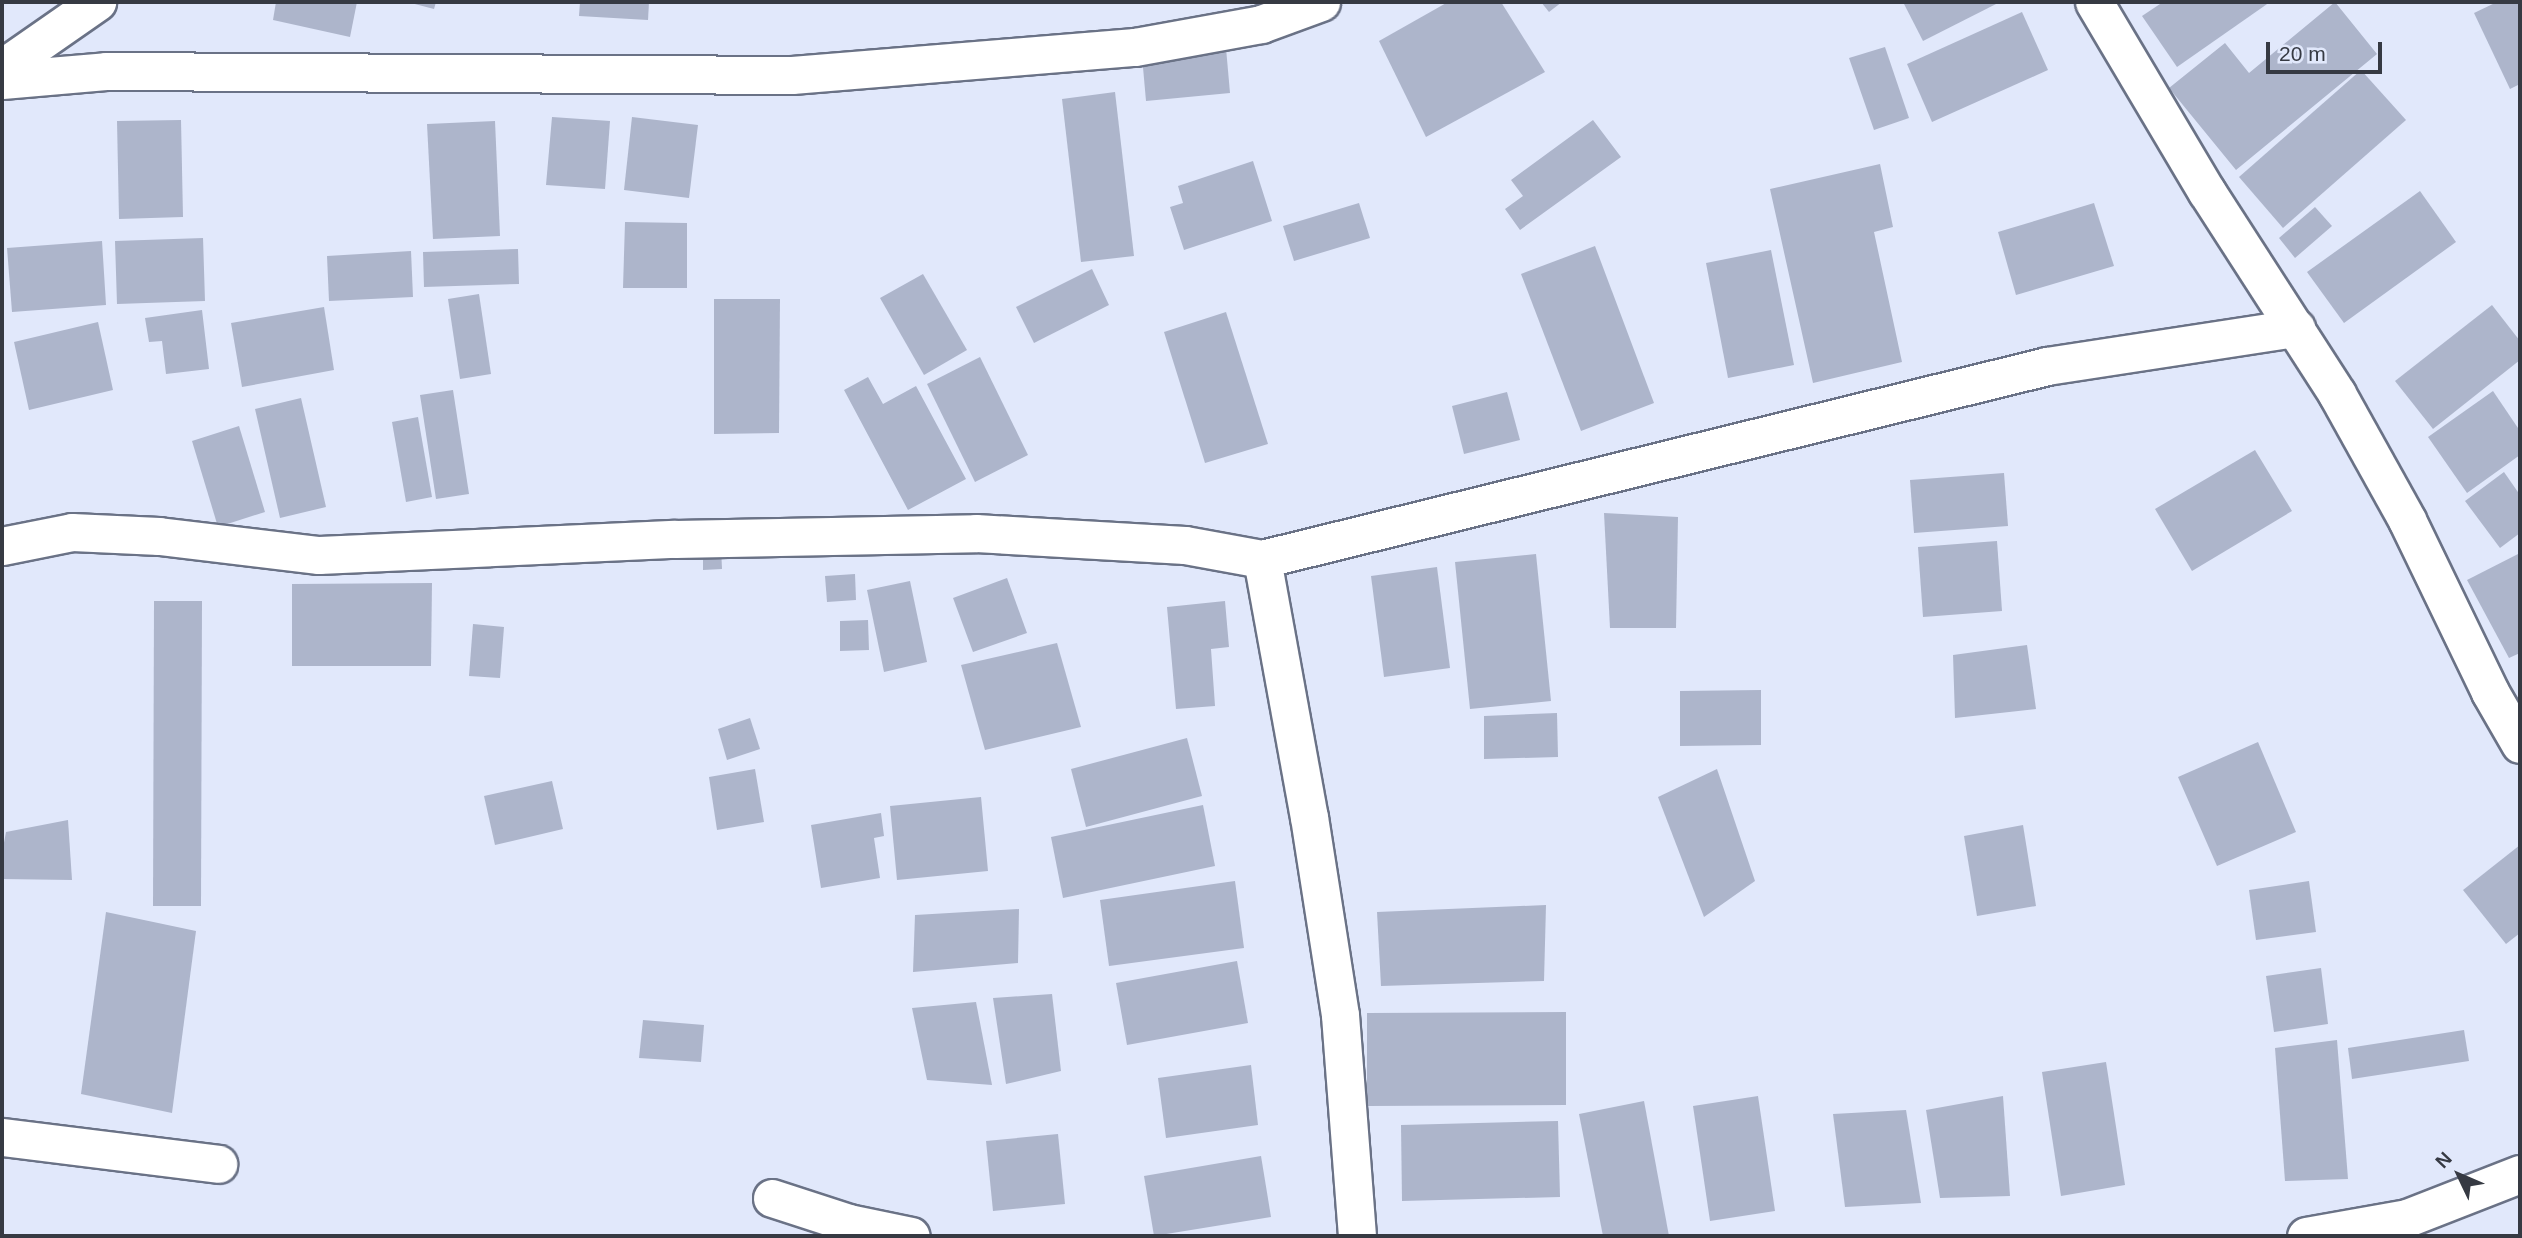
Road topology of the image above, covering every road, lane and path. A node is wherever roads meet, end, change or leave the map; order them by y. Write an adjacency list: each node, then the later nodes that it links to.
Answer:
1 (97, 2): 4 (street)
2 (1321, 2): 5 (street)
3 (2094, 2): 6 (street)
4 (2, 68)
5 (2, 80)
6 (2296, 328): 8 (street); 9 (street)
7 (2, 546): 8 (street)
8 (1262, 559): 15 (street)
9 (2520, 744)
10 (2, 1137): 11 (street)
11 (218, 1164)
12 (2520, 1174): 16 (street)
13 (772, 1198): 14 (street)
14 (911, 1236)
15 (1357, 1236)
16 (2306, 1236)

